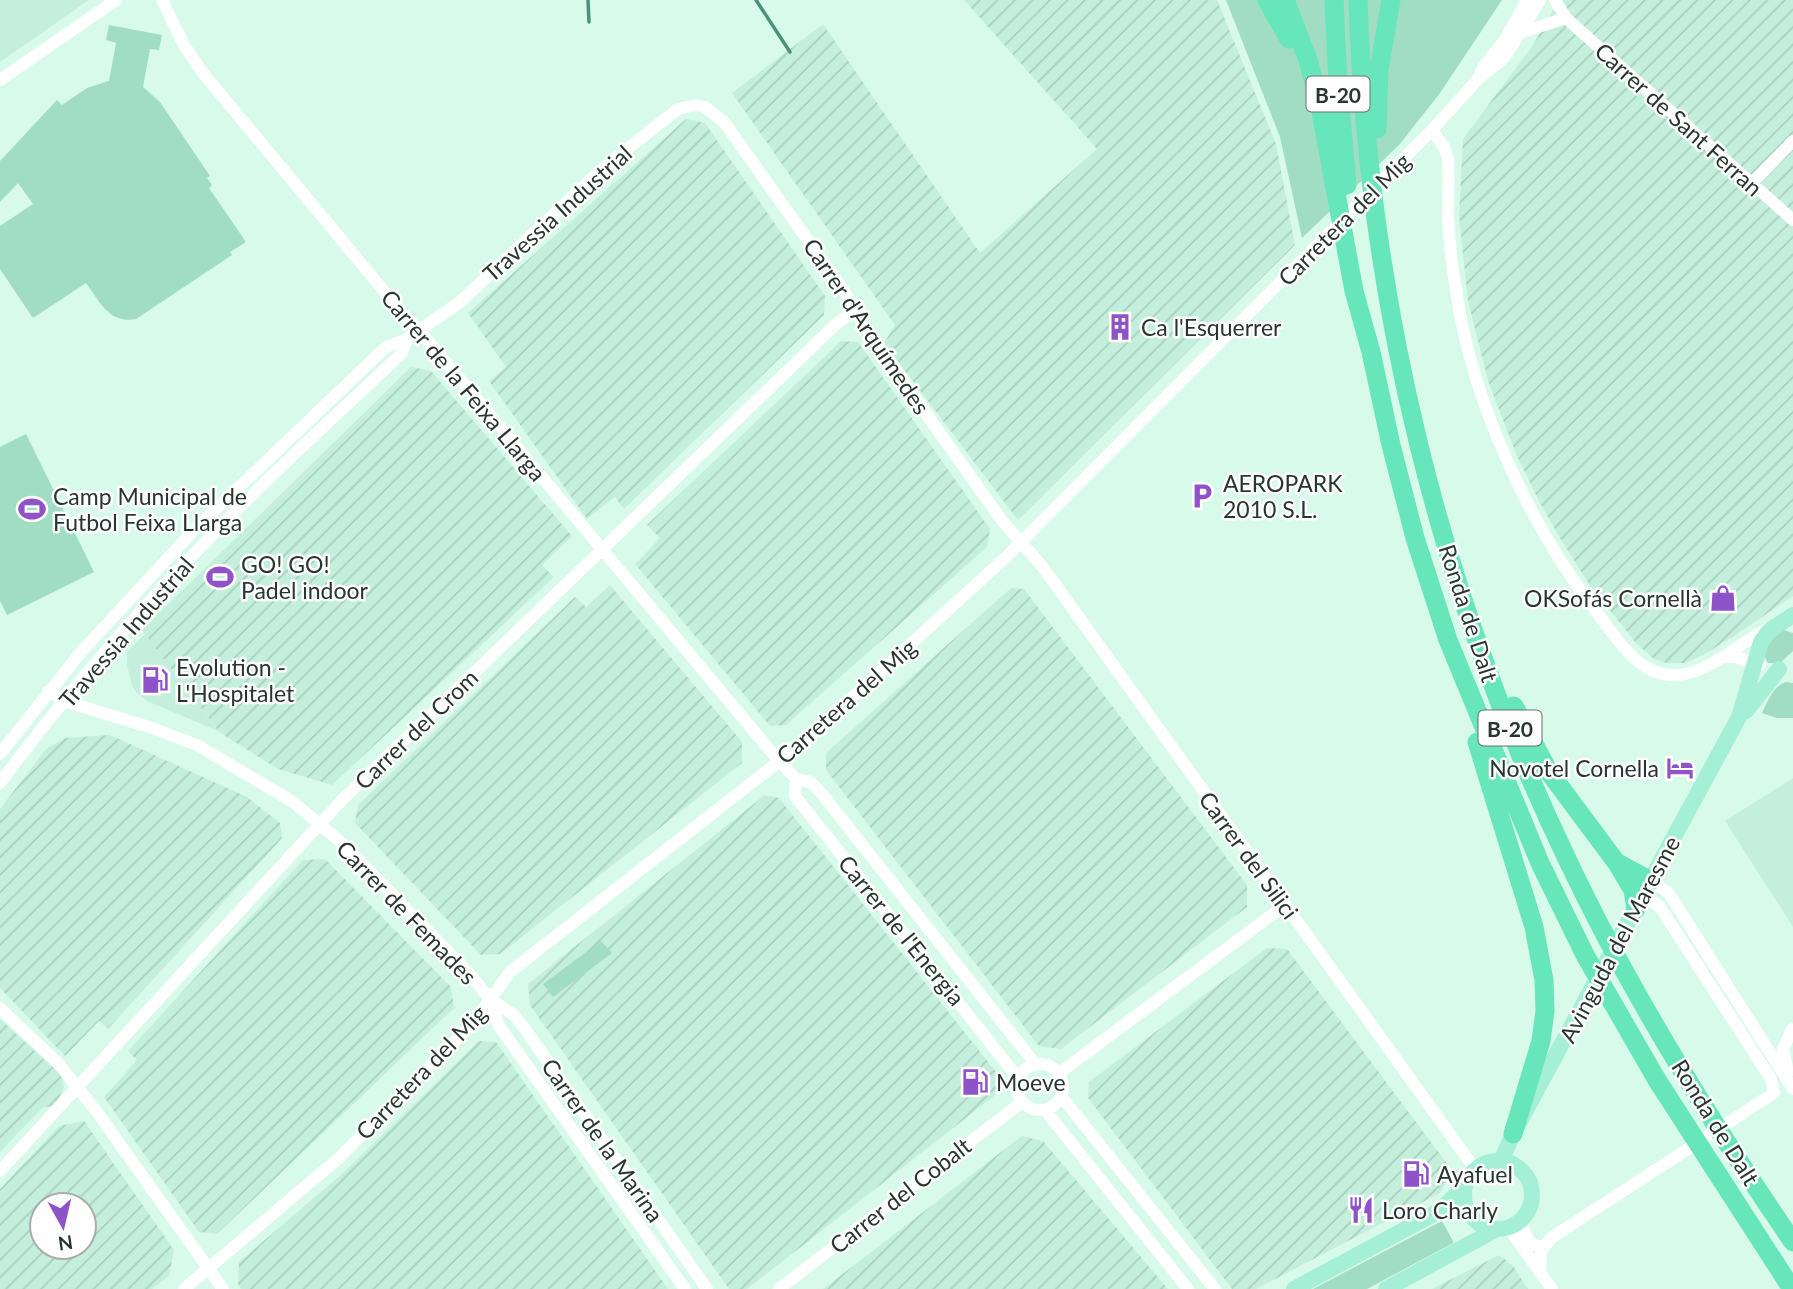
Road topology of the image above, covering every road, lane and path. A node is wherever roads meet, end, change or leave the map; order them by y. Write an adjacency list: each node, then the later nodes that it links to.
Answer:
1 (116, 0): 15 (street)
2 (162, 0): 25 (street, Carrer de la Feixa Llarga)
3 (1267, 0): 20 (highway)
4 (1285, 0): 20 (highway)
5 (1334, 0): 22 (highway, B-20)
6 (1359, 0): 19 (highway, B-20)
7 (1391, 0): 19 (highway)
8 (1527, 0): 13 (street, Carretera del Mig)
9 (1540, 0): 12 (street, Carretera del Mig)
10 (1555, 0): 11 (street, Carrer de Sant Ferran)
11 (1566, 18): 12 (street); 21 (street, Carrer de Sant Ferran)
12 (1522, 31): 13 (street); 14 (street, Carretera del Mig)
13 (1504, 41): 14 (street, Carretera del Mig)
14 (1479, 78): 17 (street, Carretera del Mig)
15 (0, 80)
16 (713, 111): 24 (street, Carrer d'Arquímedes); 25 (street, Travessia Industrial)
17 (1432, 130): 28 (street, Carretera del Mig); 32 (street)
18 (1793, 141): 21 (street)
19 (1373, 162): 27 (highway, Ronda de Dalt / B-20)
20 (1332, 171): 22 (highway)
21 (1752, 183): 23 (street, Carrer de Sant Ferran)
22 (1343, 193): 31 (highway, Ronda de Dalt / B-20)
23 (1793, 220)
24 (855, 310): 28 (street, Carrer d'Arquímedes); 29 (street, Carrer del Crom)
25 (419, 330): 26 (street, Travessia Industrial); 29 (street, Carrer de la Feixa Llarga)
26 (407, 339): 35 (street, Travessia Industrial); 36 (street, Travessia Industrial)
27 (1439, 522): 43 (highway); 68 (highway, Ronda de Dalt / B-20)
28 (1021, 542): 39 (street, Carretera del Mig); 45 (street, Carrer del Silici)
29 (602, 551): 39 (street, Carrer de la Feixa Llarga); 42 (street, Carrer del Crom)
30 (1785, 623): 32 (street); 33 (main road)
31 (1448, 640): 61 (highway); 82 (highway, Ronda de Dalt / B-20)
32 (1723, 657): 33 (street)
33 (1758, 662): 34 (main road); 37 (main road)
34 (1786, 666): 37 (main road)
35 (48, 691): 36 (street, Carrer de Femades); 38 (street, Travessia Industrial)
36 (64, 701): 41 (street, Travessia Industrial); 42 (street, Carrer de Femades)
37 (1739, 717): 44 (main road, Avinguda del Maresme)
38 (0, 754)
39 (779, 761): 40 (street, Carrer de l'Energia); 46 (street, Carretera del Mig)
40 (796, 779): 51 (street, Carrer de l'Energia); 53 (street, Carrer de l'Energia)
41 (0, 783)
42 (320, 824): 46 (street, Carrer de Femades); 54 (street, Carrer del Crom)
43 (1616, 862): 44 (highway); 44 (highway)
44 (1643, 895): 49 (street); 50 (street); 61 (main road, Avinguda del Maresme)
45 (1285, 905): 52 (street); 63 (street, Carrer del Silici)
46 (490, 999): 70 (street, Carretera del Mig); 74 (street, Carrer de Femades); 75 (street, Carrer de la Marina)
47 (0, 1008): 54 (street)
48 (1793, 1028): 49 (street); 55 (street)
49 (1766, 1045): 50 (street); 55 (street)
50 (1754, 1053): 56 (street)
51 (1036, 1065): 52 (street); 53 (street)
52 (1058, 1074): 57 (street)
53 (1018, 1078): 59 (street)
54 (77, 1087): 64 (street, Carrer del Crom); 70 (street)
55 (1793, 1089)
56 (1774, 1093): 58 (street); 69 (street)
57 (1061, 1096): 60 (street); 78 (street)
58 (1793, 1096)
59 (1022, 1102): 60 (street); 76 (street, Carrer del Cobalt)
60 (1045, 1110): 77 (street)
61 (1513, 1134): 62 (main road, Avinguda del Maresme)
62 (1501, 1161): 63 (main road); 66 (main road)
63 (1475, 1170): 65 (main road)
64 (0, 1171)
65 (1464, 1187): 67 (main road); 79 (main road)
66 (1523, 1218): 67 (main road); 69 (street)
67 (1503, 1228): 71 (street); 80 (main road)
68 (1791, 1238)
69 (1543, 1247): 71 (street)
70 (208, 1269): 72 (street, Carretera del Mig); 73 (street)
71 (1540, 1271): 81 (street)
72 (184, 1289)
73 (223, 1289)
74 (685, 1289)
75 (707, 1289)
76 (779, 1289)
77 (1188, 1289)
78 (1215, 1289)
79 (1294, 1289)
80 (1386, 1289)
81 (1552, 1289)
82 (1792, 1289)

